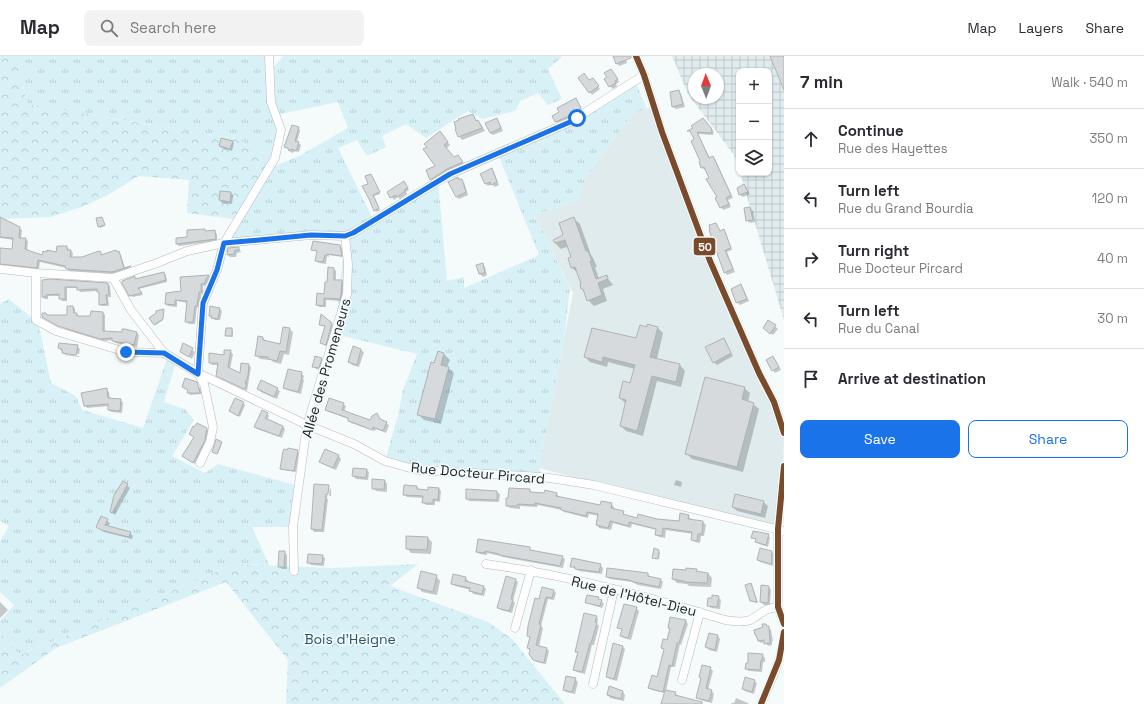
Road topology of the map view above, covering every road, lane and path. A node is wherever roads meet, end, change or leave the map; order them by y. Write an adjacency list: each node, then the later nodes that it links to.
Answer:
1 (269, 56): 5 (street)
2 (636, 56): 3 (street)
3 (644, 75): 4 (street); 12 (street)
4 (345, 236): 5 (street); 11 (street, Allée des Promeneurs)
5 (224, 243): 8 (street); 10 (street)
6 (0, 269): 7 (street)
7 (36, 273): 8 (street); 9 (street)
8 (113, 278): 9 (street, Rue Docteur Pircard)
9 (164, 353): 10 (street, Rue Docteur Pircard)
10 (198, 374): 11 (street, Rue Docteur Pircard); 13 (street)
11 (307, 425): 15 (street, Rue Docteur Pircard); 18 (street, Allée des Promeneurs)
12 (784, 433)
13 (200, 463)
14 (784, 466): 15 (street)
15 (781, 530): 20 (street)
16 (486, 564): 17 (street, Rue de l’Hôtel-Dieu)
17 (531, 570): 19 (street, Rue de l’Hôtel-Dieu); 23 (street)
18 (294, 571)
19 (614, 590): 21 (street, Rue de l’Hôtel-Dieu); 26 (street)
20 (778, 607): 21 (street, Rue de l’Hôtel-Dieu); 22 (street)
21 (700, 612): 25 (street)
22 (784, 624)
23 (515, 628)
24 (784, 632): 27 (street)
25 (682, 680)
26 (592, 684)
27 (761, 704)

